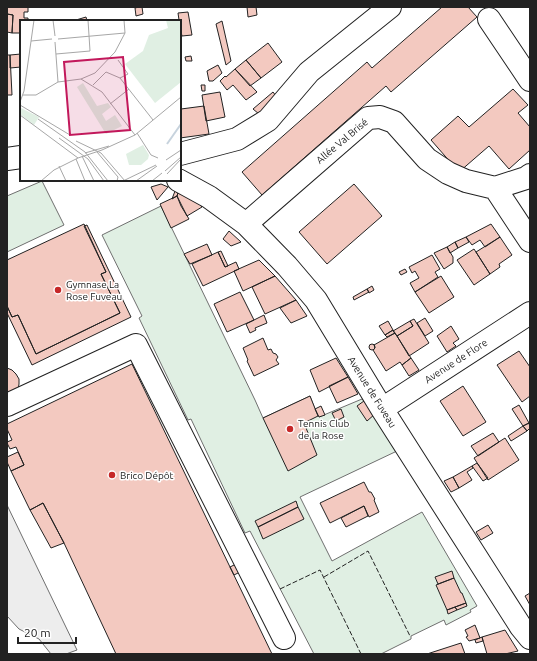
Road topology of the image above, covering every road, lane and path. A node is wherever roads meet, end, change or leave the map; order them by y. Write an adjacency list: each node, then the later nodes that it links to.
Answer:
1 (390, 7): 4 (street)
2 (489, 19): 3 (street)
3 (530, 80)
4 (181, 154)
5 (20, 157): 6 (street)
6 (7, 159)
7 (530, 175): 9 (street)
8 (180, 181): 10 (street, Avenue de Fuveau)
9 (496, 188): 10 (street, Allée Val Brisé); 11 (street)
10 (246, 224): 14 (street, Avenue de Fuveau)
11 (530, 241)
12 (530, 313): 14 (street, Avenue de Flore)
13 (7, 405): 15 (street)
14 (382, 409): 16 (street, Avenue de Fuveau)
15 (284, 638)
16 (530, 638)

